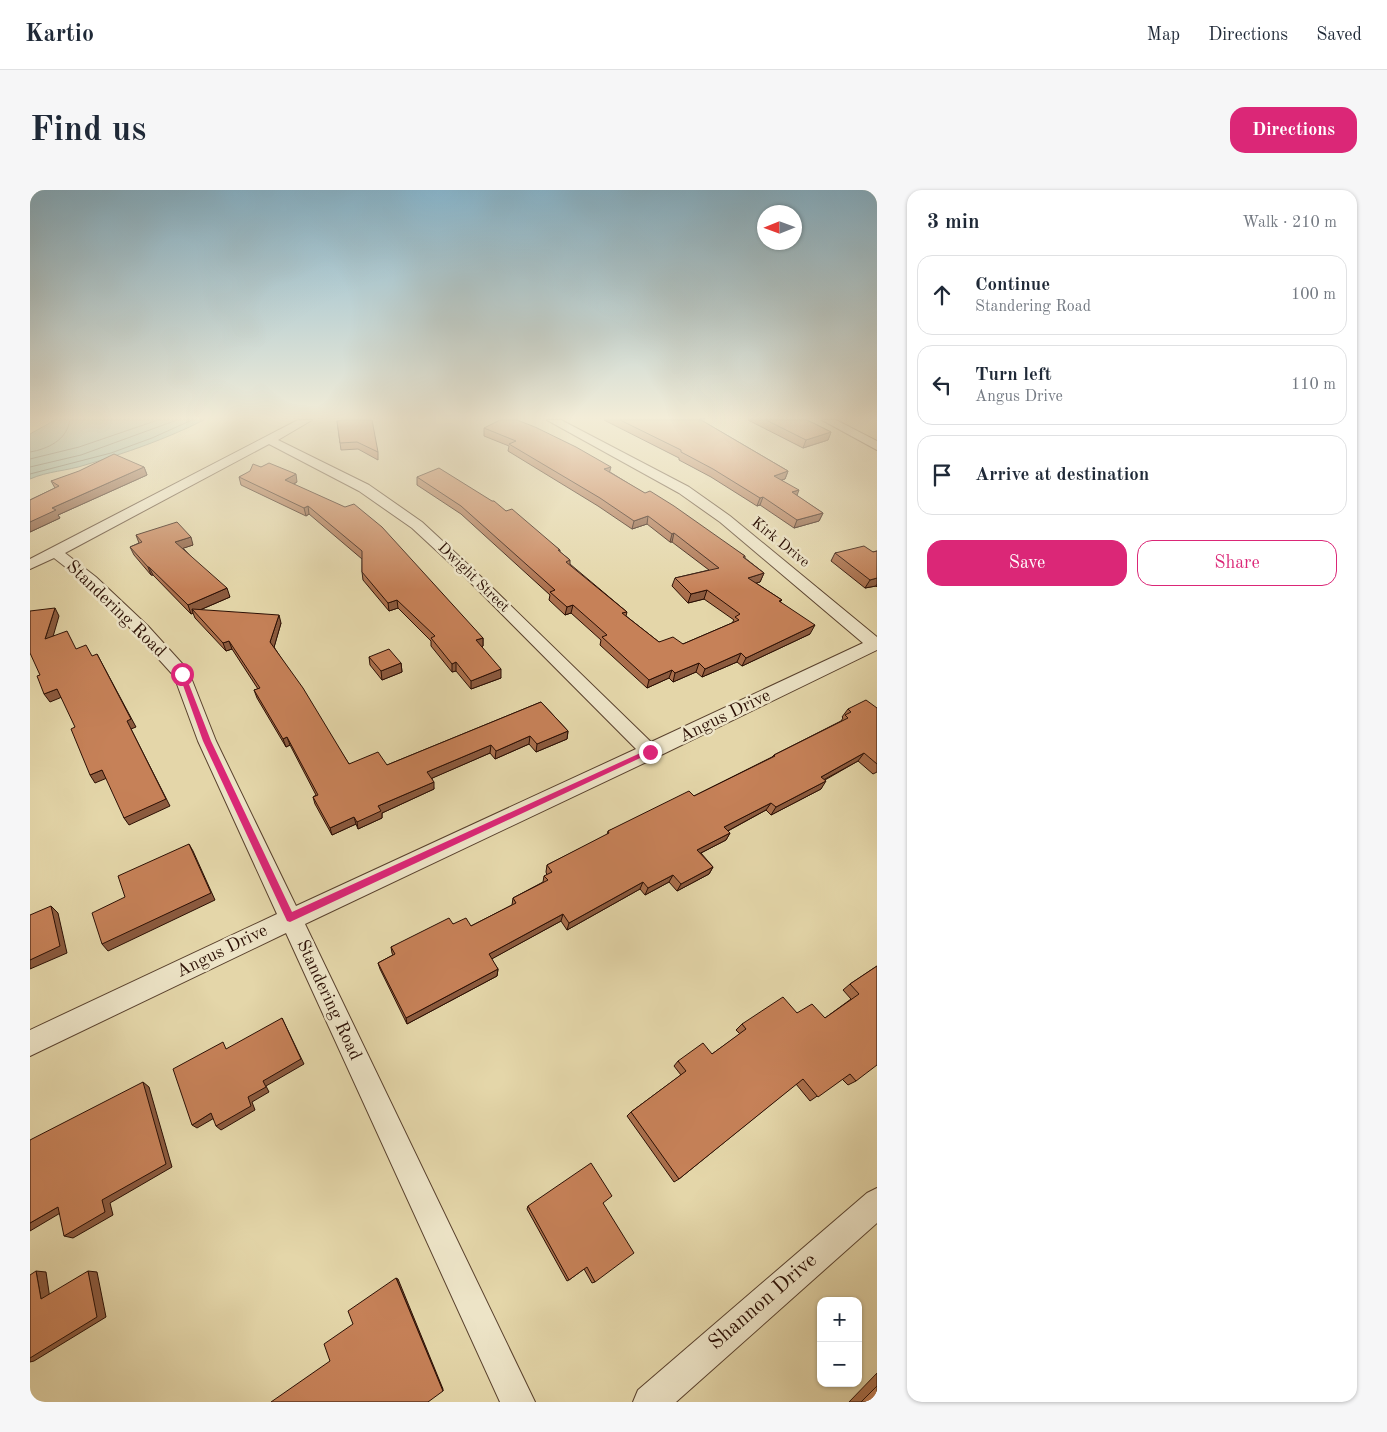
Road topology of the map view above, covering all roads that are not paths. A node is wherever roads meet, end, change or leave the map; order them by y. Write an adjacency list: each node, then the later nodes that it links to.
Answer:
1 (200, 477): 4 (street)
2 (342, 477): 7 (street, Dwight Street)
3 (659, 477): 6 (street, Kirk Drive)
4 (55, 552): 5 (street); 8 (street, Standering Road)
5 (30, 565)
6 (876, 643): 7 (street, Angus Drive)
7 (650, 752): 8 (street, Angus Drive)
8 (290, 918): 9 (street, Angus Drive); 11 (street, Standering Road)
9 (30, 1043)
10 (877, 1203): 12 (street, Shannon Drive)
11 (518, 1402)
12 (650, 1402)

